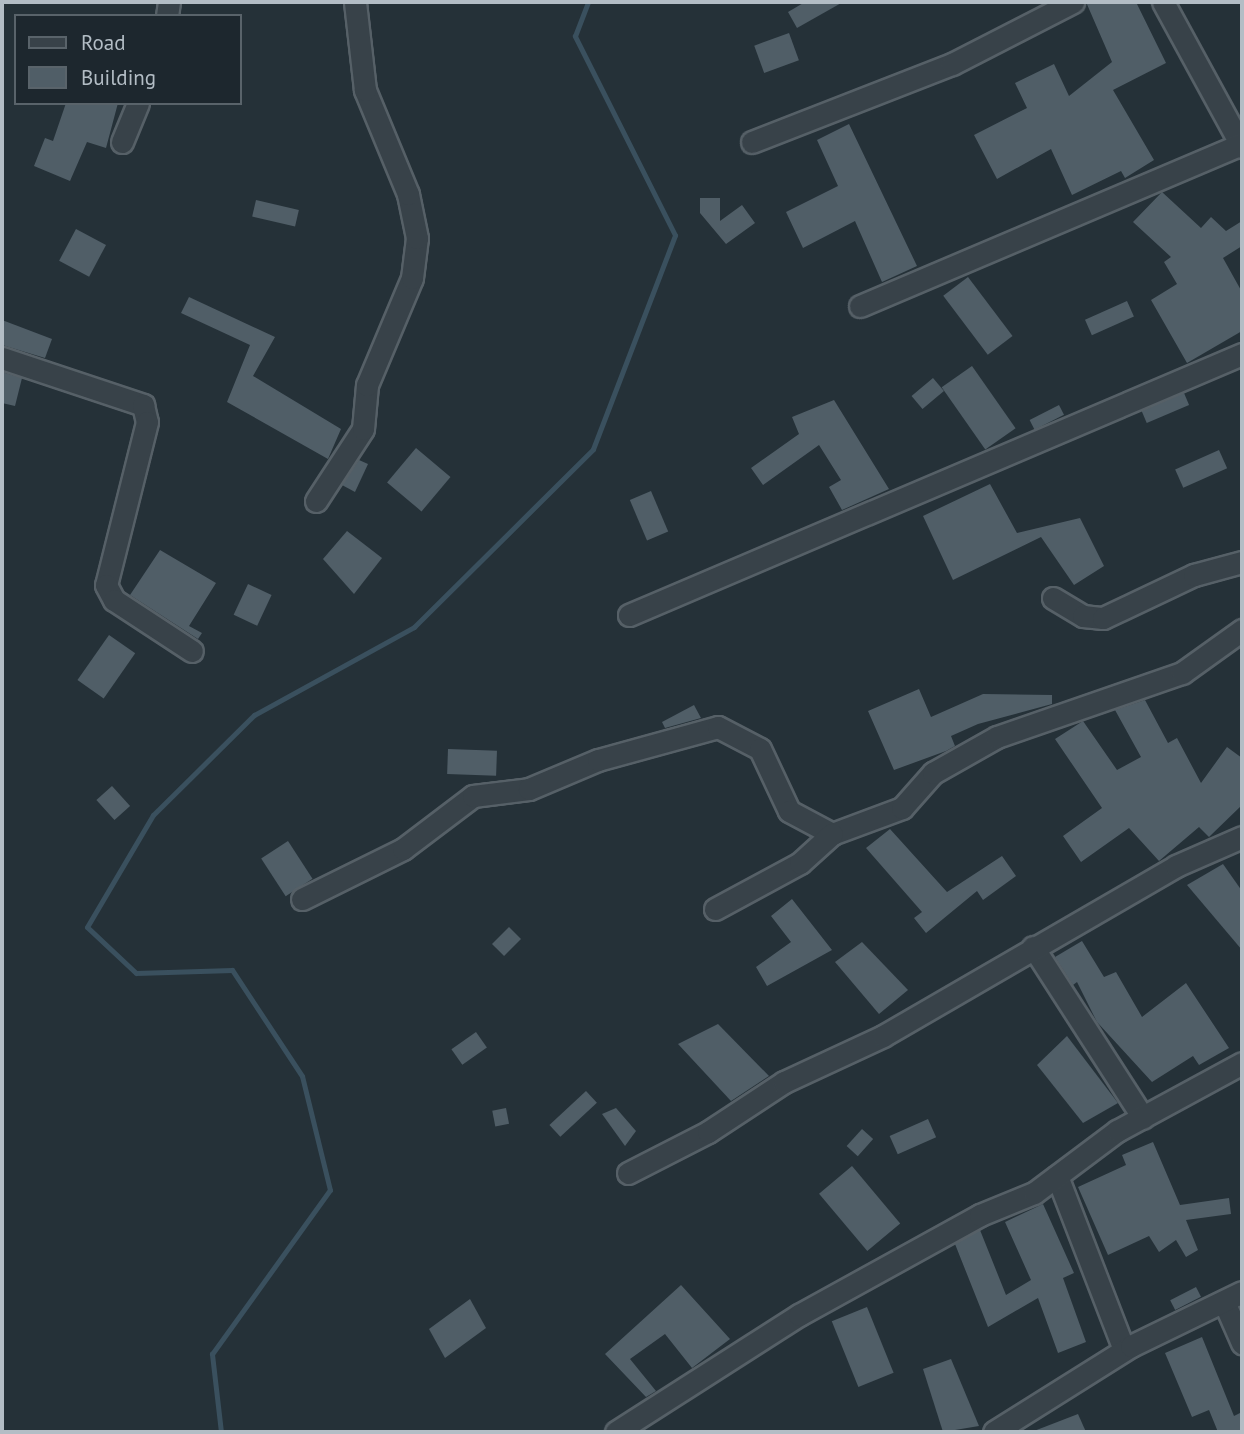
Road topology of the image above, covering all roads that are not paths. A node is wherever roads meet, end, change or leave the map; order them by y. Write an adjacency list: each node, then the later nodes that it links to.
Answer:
1 (355, 2): 11 (street)
2 (1073, 2): 6 (street)
3 (1163, 2): 7 (street)
4 (137, 105): 5 (street)
5 (122, 142)
6 (752, 142)
7 (1241, 146): 8 (street)
8 (860, 306)
9 (1242, 354): 14 (street)
10 (2, 358): 16 (street)
11 (316, 501)
12 (1242, 562): 13 (street)
13 (1053, 598)
14 (629, 615)
15 (1242, 630): 17 (street)
16 (192, 651)
17 (832, 834): 19 (street); 20 (street)
18 (1242, 837): 21 (street)
19 (302, 899)
20 (715, 909)
21 (1033, 947): 23 (street); 24 (street)
22 (1242, 1063): 23 (street)
23 (1143, 1118): 25 (street)
24 (628, 1173)
25 (1057, 1176): 28 (street); 29 (street)
26 (1233, 1298): 27 (street); 28 (street)
27 (1242, 1343)
28 (1124, 1350): 30 (street)
29 (616, 1432)
30 (993, 1432)

